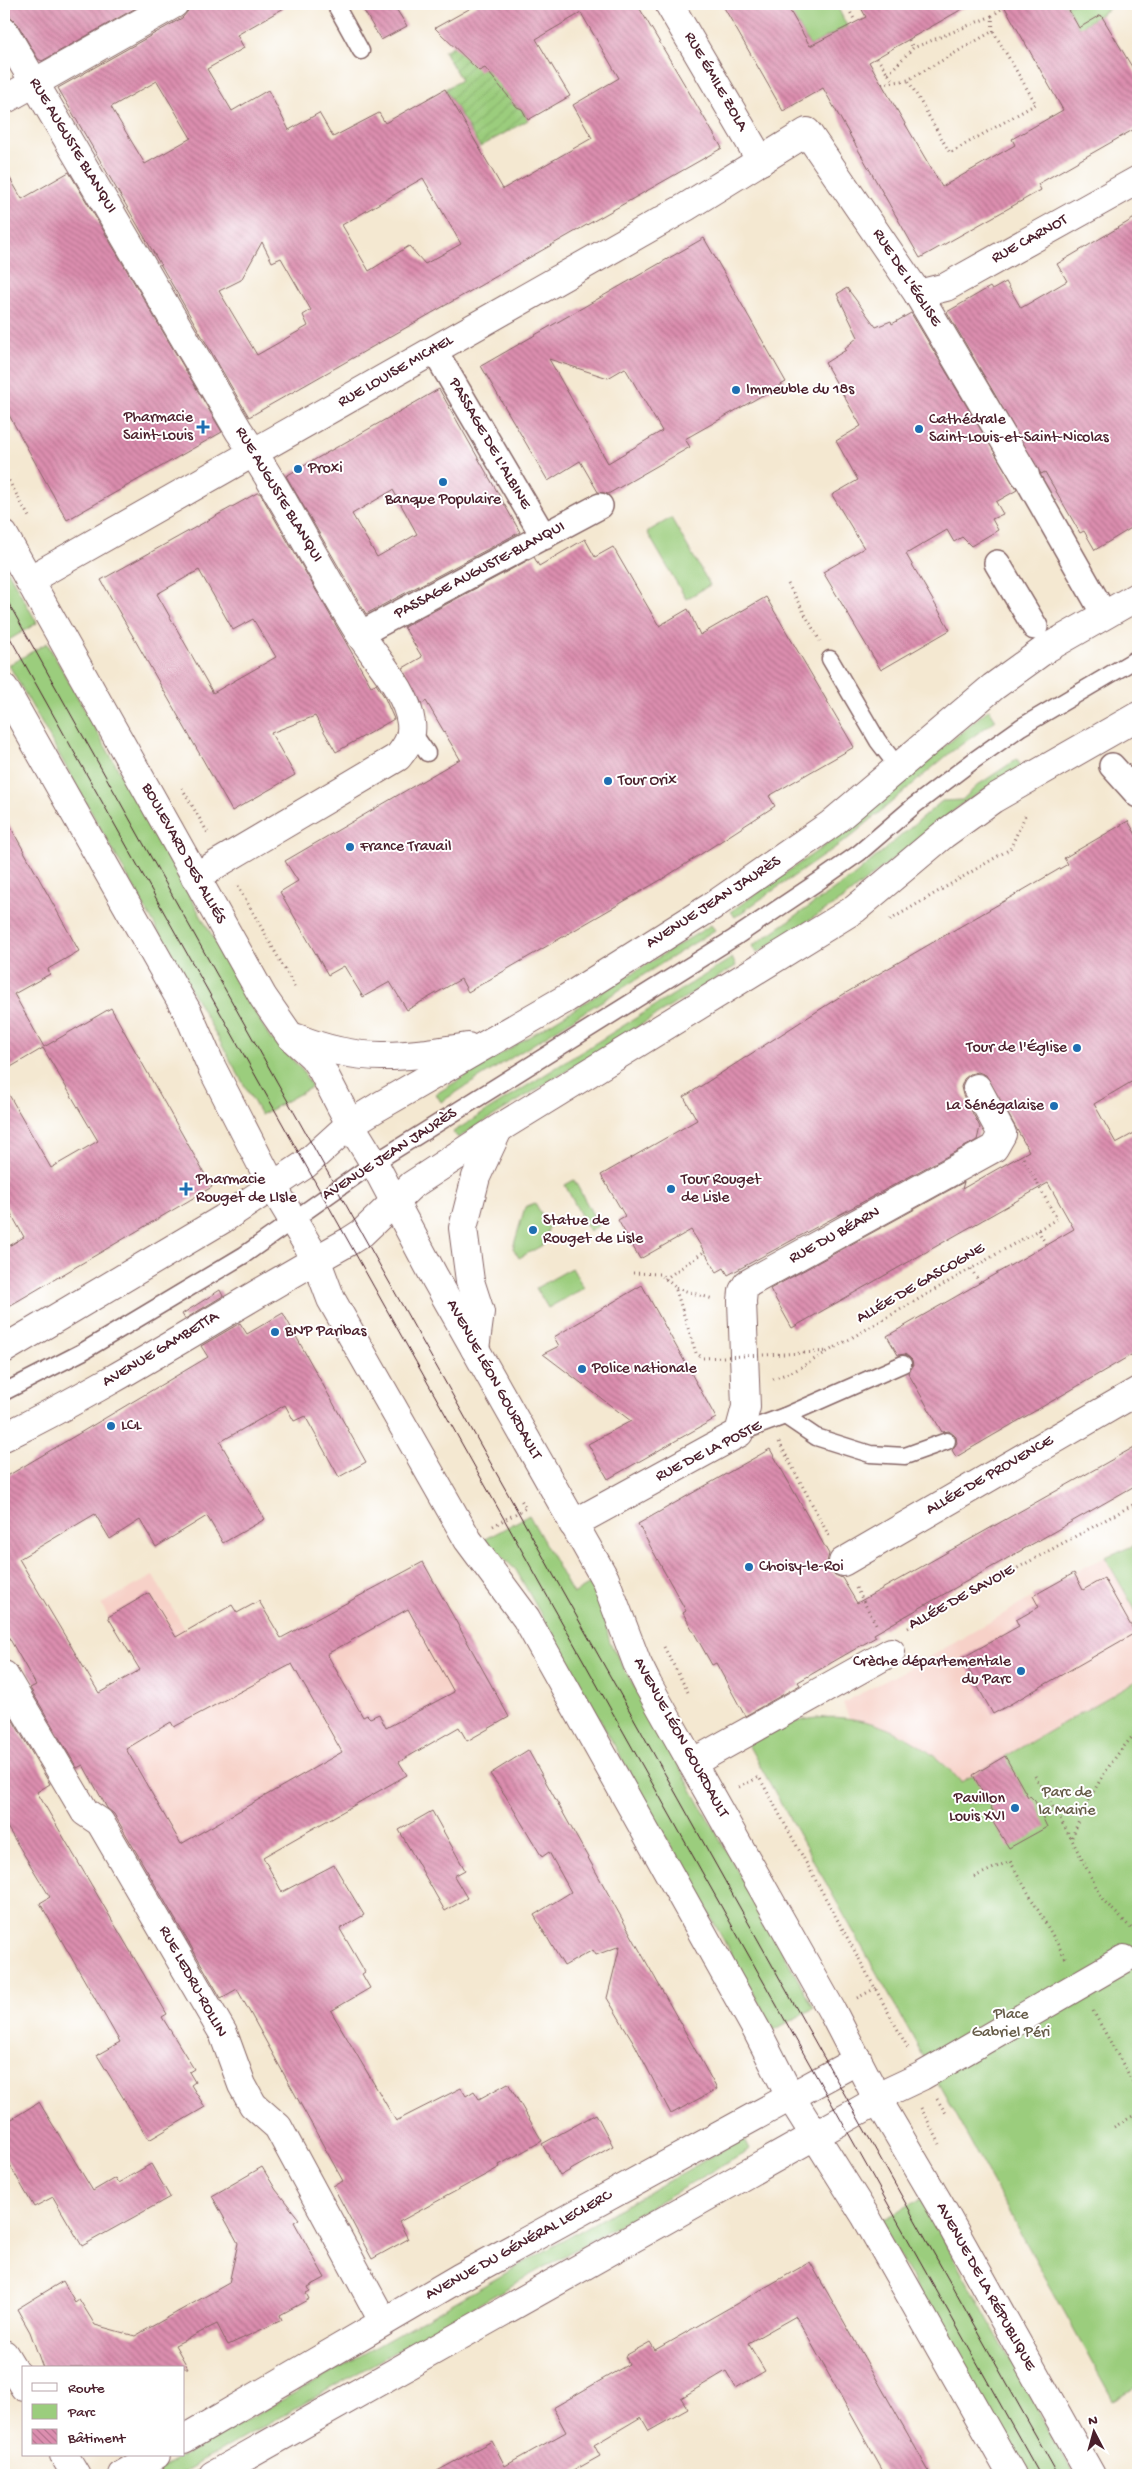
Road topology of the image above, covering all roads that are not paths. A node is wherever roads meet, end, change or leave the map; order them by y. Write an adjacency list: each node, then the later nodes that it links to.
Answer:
1 (174, 4): 6 (main road)
2 (335, 4): 5 (lane)
3 (669, 4): 8 (main road, RUE ÉMILE ZOLA)
4 (4, 31): 6 (main road, RUE AUGUSTE BLANQUI)
5 (361, 51)
6 (34, 83): 7 (main road); 12 (main road, RUE AUGUSTE BLANQUI)
7 (4, 100)
8 (761, 161): 10 (main road, RUE DE L'ÉGLISE); 11 (main road, RUE LOUISE MICHEL)
9 (1138, 180): 10 (main road, RUE CARNOT)
10 (918, 294): 13 (main road, RUE DE L'ÉGLISE)
11 (434, 350): 12 (main road, RUE LOUISE MICHEL); 16 (street, PASSAGE DE L'ALBINE)
12 (254, 452): 18 (main road, RUE LOUISE MICHEL); 22 (main road, RUE AUGUSTE BLANQUI)
13 (1025, 475): 20 (street)
14 (600, 506): 16 (street, PASSAGE AUGUSTE-BLANQUI)
15 (4, 535): 18 (main road, BOULEVARD DES ALLIÉS)
16 (544, 537): 22 (street, PASSAGE AUGUSTE-BLANQUI)
17 (997, 564): 21 (street)
18 (29, 580): 32 (main road, BOULEVARD DES ALLIÉS)
19 (1138, 596): 20 (main road, AVENUE JEAN JAURÈS)
20 (1104, 614): 30 (main road, AVENUE JEAN JAURÈS)
21 (1035, 627)
22 (360, 634): 27 (main road, RUE AUGUSTE BLANQUI)
23 (1138, 658): 38 (lane, AVENUE JEAN JAURÈS)
24 (830, 659): 30 (lane)
25 (4, 688): 39 (main road)
26 (1138, 716): 37 (main road)
27 (411, 730): 28 (lane); 32 (main road)
28 (427, 753)
29 (1112, 766): 31 (street)
30 (898, 767): 34 (main road, AVENUE JEAN JAURÈS)
31 (1138, 795)
32 (196, 877): 33 (main road, BOULEVARD DES ALLIÉS)
33 (290, 1036): 34 (main road); 36 (main road, BOULEVARD DES ALLIÉS)
34 (482, 1045): 36 (main road, AVENUE JEAN JAURÈS)
35 (977, 1088): 49 (main road, RUE DU BÉARN)
36 (350, 1124): 38 (main road, BOULEVARD DES ALLIÉS); 39 (main road, AVENUE JEAN JAURÈS)
37 (498, 1129): 40 (main road); 44 (main road)
38 (374, 1163): 40 (main road, AVENUE LÉON GOURDAULT); 41 (lane, AVENUE JEAN JAURÈS)
39 (273, 1187): 41 (main road); 43 (main road)
40 (395, 1202): 42 (main road); 44 (main road, AVENUE LÉON GOURDAULT)
41 (292, 1222): 42 (main road); 47 (lane)
42 (316, 1260): 50 (main road, AVENUE GAMBETTA); 59 (main road)
43 (4, 1349)
44 (475, 1349): 52 (main road, AVENUE LÉON GOURDAULT)
45 (903, 1364): 48 (lane, RUE DE LA POSTE)
46 (1138, 1391): 53 (main road, ALLÉE DE PROVENCE)
47 (4, 1392)
48 (785, 1416): 49 (lane, RUE DE LA POSTE); 51 (lane)
49 (739, 1432): 52 (main road, RUE DE LA POSTE)
50 (4, 1437)
51 (947, 1441)
52 (573, 1524): 56 (main road, AVENUE LÉON GOURDAULT)
53 (842, 1562)
54 (891, 1652): 56 (main road)
55 (4, 1675): 62 (main road, RUE LEDRU-ROLLIN)
56 (692, 1763): 58 (main road, AVENUE LÉON GOURDAULT)
57 (1124, 1959): 60 (main road)
58 (858, 2060): 59 (main road, AVENUE DU GÉNÉRAL LECLERC); 60 (main road, AVENUE LÉON GOURDAULT)
59 (790, 2096): 61 (main road); 62 (main road, AVENUE DU GÉNÉRAL LECLERC)
60 (878, 2100): 61 (main road); 72 (main road, AVENUE DE LA RÉPUBLIQUE)
61 (815, 2136): 70 (main road); 71 (main road)
62 (383, 2321): 65 (main road, AVENUE DU GÉNÉRAL LECLERC)
63 (4, 2354): 64 (main road)
64 (22, 2385)
65 (185, 2438)
66 (65, 2456): 68 (main road)
67 (154, 2456): 69 (main road)
68 (76, 2475)
69 (122, 2475)
70 (213, 2475)
71 (1012, 2475)
72 (1091, 2475)

